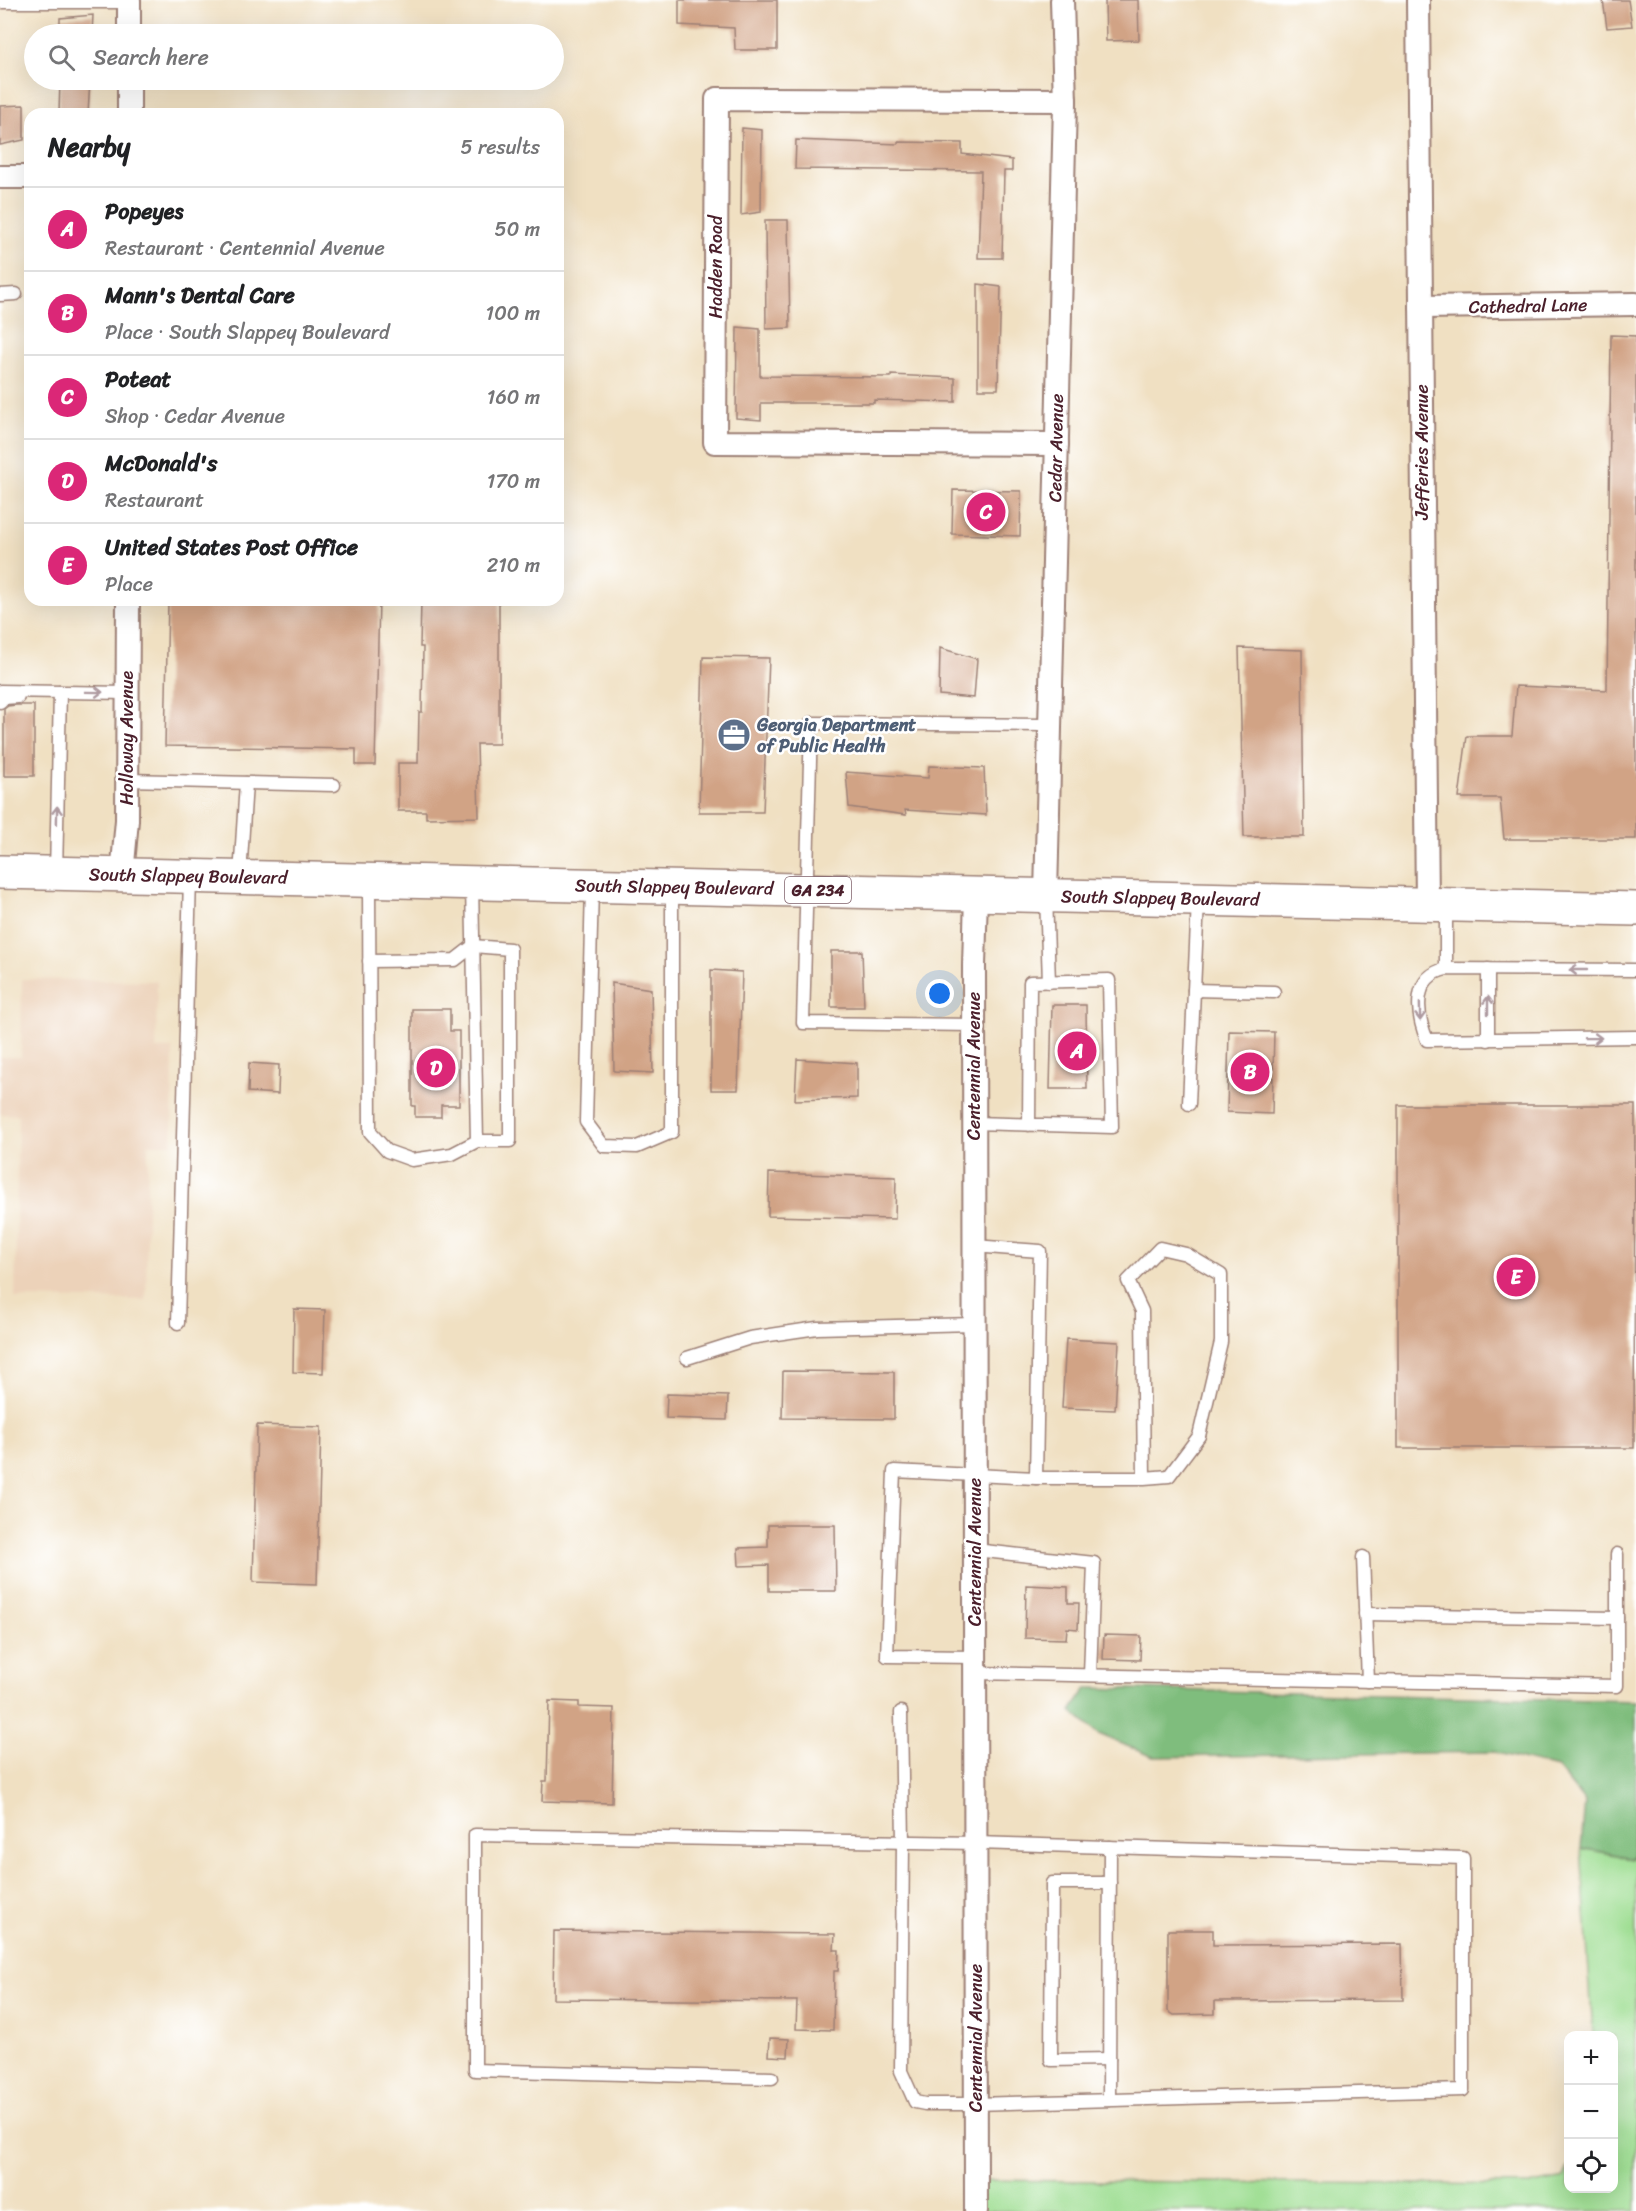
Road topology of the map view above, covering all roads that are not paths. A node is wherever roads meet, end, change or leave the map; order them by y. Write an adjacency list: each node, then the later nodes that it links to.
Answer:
1 (1062, 0): 8 (street, Cedar Avenue)
2 (1418, 0): 15 (street, Jefferies Avenue)
3 (25, 1): 4 (lane); 5 (lane)
4 (129, 1): 6 (street)
5 (0, 2)
6 (129, 24)
7 (129, 90): 9 (street)
8 (1065, 100): 16 (street, Cedar Avenue); 16 (street, Hadden Road)
9 (129, 108)
10 (0, 177): 11 (street)
11 (24, 177)
12 (16, 294): 13 (lane)
13 (0, 295)
14 (1636, 304): 15 (street, Cathedral Lane)
15 (1421, 307): 40 (street, Jefferies Avenue)
16 (1057, 444): 23 (street, Cedar Avenue)
17 (128, 606): 21 (street, Holloway Avenue)
18 (0, 691): 19 (lane)
19 (36, 692): 20 (lane); 22 (lane)
20 (60, 692): 21 (lane, one-way to 21); 28 (lane, one-way to 20)
21 (128, 693): 24 (street, Holloway Avenue)
22 (0, 702)
23 (1050, 725): 36 (lane); 38 (street, Cedar Avenue)
24 (127, 780): 25 (lane); 29 (street, Holloway Avenue)
25 (246, 783): 26 (lane); 31 (lane)
26 (334, 785)
27 (0, 872): 28 (main road, South Slappey Boulevard / GA 234)
28 (56, 873): 29 (main road, South Slappey Boulevard / GA 234)
29 (122, 875): 30 (main road, South Slappey Boulevard / GA 234)
30 (190, 876): 31 (main road, South Slappey Boulevard / GA 234); 58 (lane)
31 (240, 878): 32 (main road, South Slappey Boulevard / GA 234)
32 (369, 880): 33 (main road, South Slappey Boulevard / GA 234); 43 (lane)
33 (472, 883): 34 (main road, South Slappey Boulevard / GA 234); 42 (lane)
34 (592, 885): 35 (main road, South Slappey Boulevard / GA 234); 35 (lane)
35 (672, 887): 36 (main road, South Slappey Boulevard / GA 234)
36 (806, 890): 37 (main road, South Slappey Boulevard / GA 234); 50 (lane)
37 (976, 894): 38 (main road, South Slappey Boulevard / GA 234); 50 (street, Centennial Avenue)
38 (1046, 895): 39 (main road, South Slappey Boulevard / GA 234); 47 (lane)
39 (1198, 899): 40 (main road, South Slappey Boulevard / GA 234); 48 (lane)
40 (1436, 904): 41 (main road, South Slappey Boulevard / GA 234); 44 (lane)
41 (1636, 909)
42 (473, 946): 43 (lane); 56 (lane); 56 (lane)
43 (369, 961): 56 (lane)
44 (1446, 969): 45 (lane); 52 (lane, one-way to 52)
45 (1488, 969): 46 (lane, one-way to 45); 52 (lane, one-way to 45)
46 (1636, 970)
47 (1049, 982): 55 (lane); 55 (lane)
48 (1194, 990): 49 (lane); 53 (lane)
49 (1274, 992)
50 (974, 1025): 54 (street, Centennial Avenue)
51 (1636, 1037): 52 (lane, one-way to 51)
52 (1488, 1040)
53 (1189, 1104)
54 (974, 1123): 55 (lane); 57 (street, Centennial Avenue)
55 (1029, 1125)
56 (477, 1140)
57 (974, 1246): 59 (street, Centennial Avenue); 62 (lane)
58 (178, 1323)
59 (974, 1324): 60 (lane); 61 (street, Centennial Avenue)
60 (687, 1358)
61 (975, 1476): 62 (lane); 64 (street, Centennial Avenue); 69 (lane)
62 (1036, 1478): 63 (lane)
63 (1144, 1478): 63 (lane)
64 (975, 1550): 69 (street, Centennial Avenue); 70 (lane)
65 (1617, 1554): 68 (lane)
66 (1363, 1557): 67 (lane)
67 (1365, 1614): 68 (lane); 71 (lane)
68 (1617, 1618): 71 (lane)
69 (975, 1665): 70 (lane); 74 (street, Centennial Avenue)
70 (1090, 1676): 71 (lane)
71 (1368, 1681)
72 (901, 1712): 73 (lane)
73 (903, 1842): 74 (lane); 78 (lane); 80 (lane)
74 (976, 1843): 75 (lane); 80 (street, Centennial Avenue)
75 (1110, 1847): 76 (lane); 79 (lane)
76 (1110, 1883): 77 (lane); 77 (lane)
77 (1109, 2059): 79 (lane)
78 (772, 2078)
79 (1109, 2100): 80 (lane)
80 (976, 2104): 81 (street, Centennial Avenue)
81 (976, 2211)

